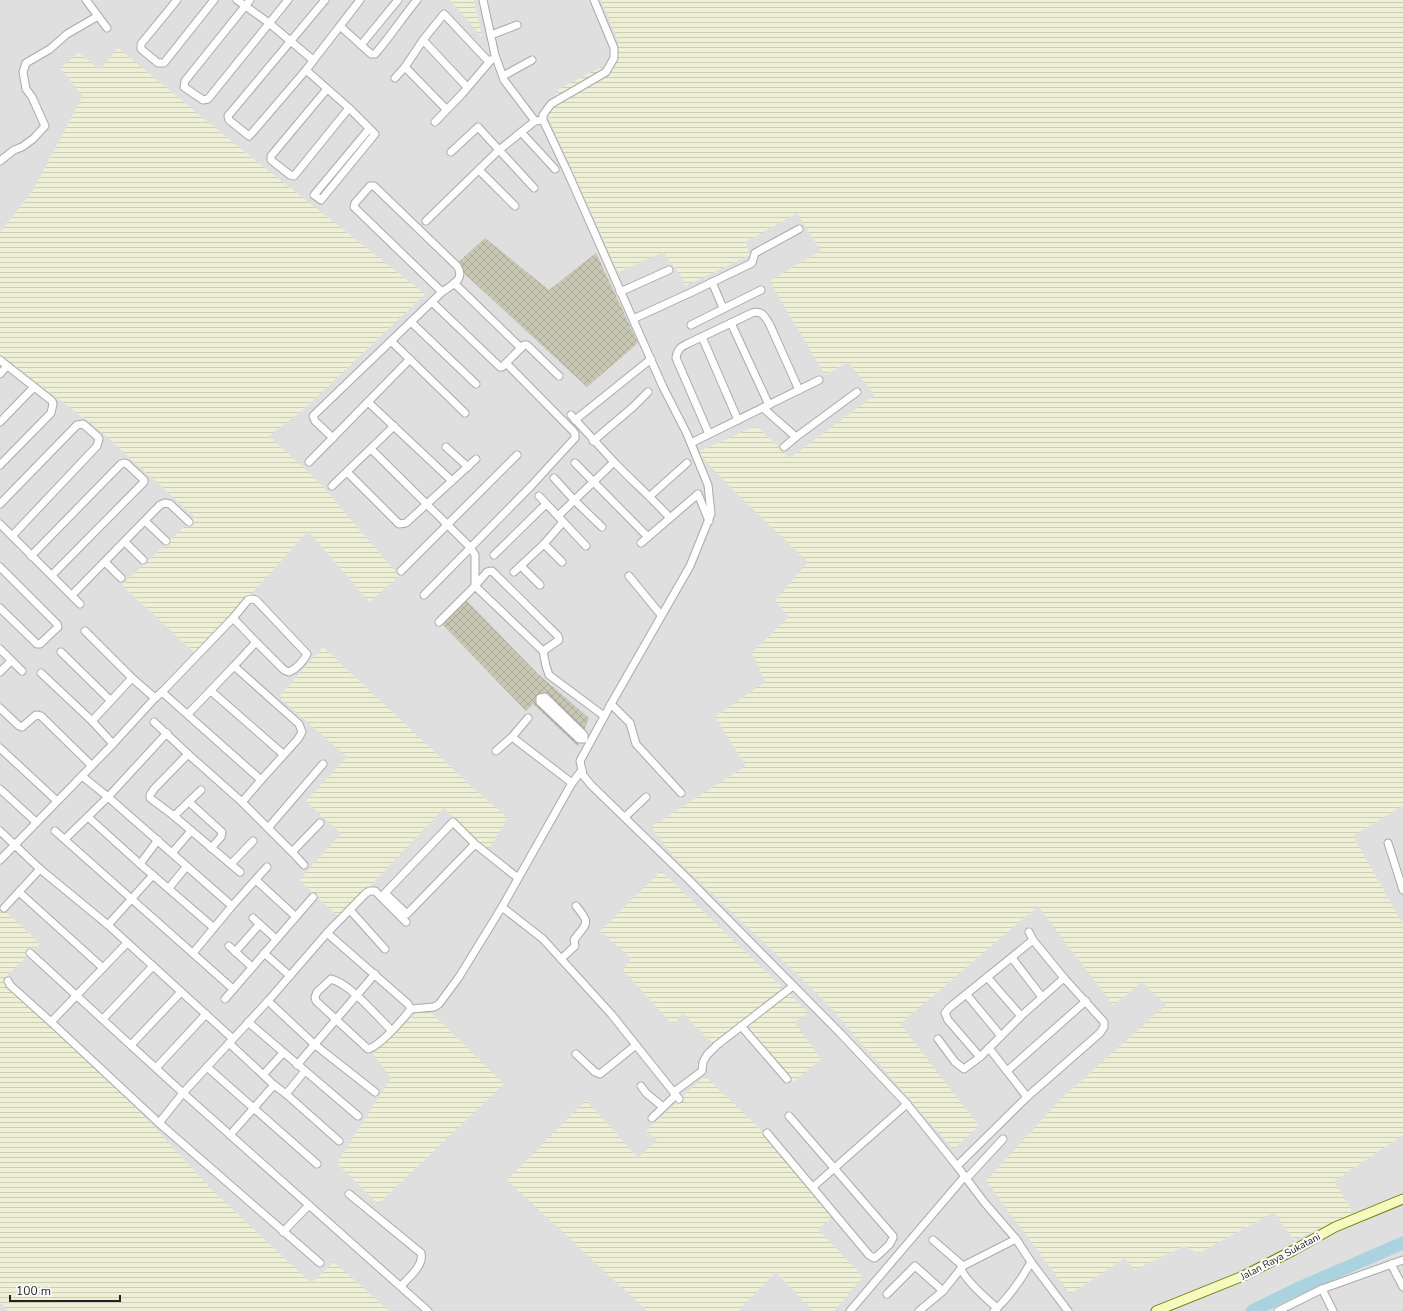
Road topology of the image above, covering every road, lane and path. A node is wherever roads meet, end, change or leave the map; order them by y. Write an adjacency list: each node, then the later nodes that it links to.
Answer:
1 (86, 0): 14 (street)
2 (177, 0): 3 (street)
3 (214, 0)
4 (237, 0): 13 (street)
5 (250, 0): 13 (street)
6 (288, 0): 15 (street)
7 (325, 0): 21 (street)
8 (360, 0): 17 (street)
9 (398, 0): 22 (street)
10 (417, 0): 22 (street)
11 (483, 0): 19 (street)
12 (594, 0): 35 (street)
13 (245, 6): 15 (street); 15 (street)
14 (98, 16): 18 (street); 42 (street)
15 (269, 23): 21 (street)
16 (517, 24): 19 (street)
17 (340, 26): 22 (street); 24 (street)
18 (107, 28)
19 (491, 35): 23 (street)
20 (423, 40): 26 (street); 27 (street); 31 (street)
21 (292, 42): 24 (street); 28 (street)
22 (361, 45)
23 (495, 55): 26 (street); 29 (street)
24 (313, 60): 28 (street)
25 (532, 60): 29 (street)
26 (489, 62): 31 (street)
27 (405, 67): 30 (street); 34 (street)
28 (306, 70): 32 (street)
29 (503, 76): 36 (street)
30 (394, 78)
31 (468, 87): 34 (street)
32 (327, 89): 33 (street); 33 (street)
33 (349, 108): 38 (street)
34 (446, 109): 37 (street)
35 (543, 120): 36 (street); 54 (street)
36 (535, 121): 39 (street)
37 (435, 122)
38 (369, 129): 38 (street)
39 (521, 132): 40 (street); 43 (street)
40 (499, 150): 41 (street); 44 (street); 45 (street)
41 (451, 152)
42 (0, 161)
43 (555, 169)
44 (479, 170): 46 (street); 47 (street)
45 (534, 188)
46 (515, 206)
47 (426, 221)
48 (799, 229): 50 (street)
49 (669, 270): 54 (street)
50 (712, 282): 56 (street); 57 (street)
51 (454, 283): 53 (street); 53 (street); 63 (street)
52 (761, 290): 56 (street)
53 (442, 292): 55 (street)
54 (620, 292): 57 (street)
55 (432, 302): 58 (street); 67 (street)
56 (723, 308): 60 (street)
57 (633, 319): 64 (street)
58 (411, 322): 62 (street); 72 (street)
59 (732, 323): 61 (street); 74 (street); 78 (street)
60 (691, 325)
61 (702, 337): 80 (street); 83 (street)
62 (391, 341): 66 (street); 85 (street)
63 (521, 348): 67 (street); 70 (street)
64 (651, 359): 86 (street); 87 (street)
65 (0, 360): 68 (street)
66 (410, 360): 77 (street); 79 (street)
67 (506, 363): 126 (street)
68 (8, 366): 69 (street); 73 (street)
69 (0, 374)
70 (559, 376)
71 (819, 380): 74 (street)
72 (476, 384)
73 (34, 387): 81 (street); 97 (street)
74 (799, 390): 78 (street)
75 (648, 392): 86 (street)
76 (857, 392): 84 (street)
77 (368, 402): 82 (street); 85 (street)
78 (766, 407): 80 (street); 84 (street)
79 (465, 413)
80 (738, 420): 83 (street)
81 (0, 422)
82 (394, 426): 90 (street); 101 (street)
83 (709, 434): 87 (street)
84 (796, 437): 89 (street)
85 (333, 438): 93 (street)
86 (593, 441): 94 (street)
87 (691, 443): 113 (street)
88 (446, 447): 98 (street)
89 (784, 447)
90 (371, 449): 99 (street); 109 (street)
91 (518, 455): 117 (street)
92 (476, 459): 98 (street)
93 (309, 462)
94 (614, 462): 102 (street); 105 (street)
95 (575, 463): 102 (street)
96 (687, 463): 105 (street)
97 (0, 465)
98 (468, 467): 101 (street)
99 (347, 472): 103 (street); 109 (street)
100 (554, 478): 106 (street)
101 (452, 481): 109 (street)
102 (593, 481): 106 (street); 120 (street)
103 (332, 486)
104 (538, 496): 108 (street)
105 (650, 496): 111 (street)
106 (574, 500): 110 (street); 118 (street)
107 (0, 504): 119 (street)
108 (546, 504): 110 (street); 127 (street)
109 (427, 505): 117 (street)
110 (558, 516): 115 (street)
111 (670, 518): 113 (street); 120 (street)
112 (145, 521): 114 (street); 121 (street); 122 (street)
113 (709, 521): 145 (street)
114 (188, 522)
115 (563, 522): 124 (street); 125 (street)
116 (0, 524): 119 (street)
117 (447, 524): 126 (street); 134 (street)
118 (602, 527)
119 (12, 536): 128 (street)
120 (648, 537): 123 (street)
121 (166, 541)
122 (125, 542): 129 (street); 130 (street)
123 (641, 543)
124 (544, 544): 131 (street); 132 (street)
125 (586, 546)
126 (470, 547): 140 (street); 141 (street)
127 (494, 555)
128 (31, 556): 136 (street); 136 (street)
129 (143, 560)
130 (105, 562): 138 (street); 142 (street)
131 (562, 562)
132 (521, 566): 135 (street); 139 (street)
133 (0, 567): 144 (street)
134 (401, 571)
135 (514, 572)
136 (52, 575): 142 (street)
137 (629, 576): 145 (street)
138 (121, 578)
139 (540, 585)
140 (475, 586): 147 (street); 151 (street); 151 (street)
141 (424, 595)
142 (72, 596): 143 (street)
143 (80, 604)
144 (0, 608)
145 (661, 615): 163 (street)
146 (232, 618): 149 (street); 149 (street); 160 (street)
147 (439, 622)
148 (85, 631): 158 (street)
149 (256, 642): 154 (street)
150 (0, 649): 153 (street)
151 (543, 651): 166 (street)
152 (61, 652): 162 (street)
153 (11, 661): 155 (street); 156 (street)
154 (234, 666): 159 (street); 177 (street)
155 (22, 671)
156 (0, 672)
157 (41, 673): 168 (street)
158 (132, 678): 161 (street); 162 (street)
159 (210, 691): 165 (street); 177 (street)
160 (162, 692): 161 (street); 165 (street)
161 (155, 698): 173 (street)
162 (110, 700): 168 (street)
163 (611, 704): 166 (street); 186 (street)
164 (0, 708): 179 (street)
165 (188, 714): 182 (street)
166 (604, 716): 172 (street)
167 (528, 718): 171 (street)
168 (92, 721): 173 (street)
169 (154, 722): 170 (street)
170 (167, 733): 176 (street); 187 (street)
171 (512, 737): 175 (street); 183 (street)
172 (587, 742): 172 (street); 180 (street)
173 (113, 744): 179 (street)
174 (0, 748): 189 (street)
175 (496, 751)
176 (188, 754): 191 (street); 192 (street)
177 (283, 754): 182 (street)
178 (323, 764): 197 (street)
179 (91, 765): 181 (street)
180 (582, 770): 183 (street); 194 (street)
181 (82, 776): 187 (street); 189 (street)
182 (261, 780): 191 (street)
183 (572, 783): 219 (street)
184 (0, 789): 195 (street)
185 (201, 790): 190 (street)
186 (681, 793)
187 (108, 797): 193 (street); 202 (street)
188 (646, 797): 194 (street)
189 (57, 801): 195 (street)
190 (189, 802): 192 (street); 207 (street)
191 (242, 802): 197 (street)
192 (174, 816): 200 (street)
193 (88, 817): 201 (street); 211 (street)
194 (625, 817): 258 (street)
195 (36, 822): 206 (street)
196 (320, 823): 208 (street)
197 (268, 828): 208 (street)
198 (0, 831): 206 (street)
199 (55, 831): 201 (street)
200 (191, 831): 207 (street); 209 (street)
201 (65, 840): 225 (street)
202 (158, 840): 209 (street); 211 (street)
203 (253, 841): 212 (street)
204 (1388, 843): 222 (street)
205 (475, 844): 205 (street); 219 (street)
206 (15, 845): 210 (street); 216 (street)
207 (211, 848): 212 (street)
208 (292, 852): 213 (street)
209 (172, 853): 214 (street)
210 (0, 860)
211 (140, 864): 218 (street)
212 (231, 864): 217 (street)
213 (304, 865)
214 (186, 867): 221 (street); 226 (street)
215 (267, 867): 220 (street)
216 (40, 869): 223 (street); 235 (street)
217 (240, 872)
218 (152, 875): 221 (street); 225 (street)
219 (518, 878): 228 (street)
220 (256, 880): 226 (street); 231 (street)
221 (169, 888): 236 (street)
222 (1403, 890)
223 (19, 892): 229 (street); 252 (street)
224 (312, 897): 231 (street)
225 (131, 899): 235 (street); 246 (street)
226 (232, 906): 236 (street)
227 (576, 906): 249 (street)
228 (502, 907): 249 (street); 268 (street)
229 (4, 908)
230 (350, 910): 233 (street); 238 (street); 243 (street)
231 (295, 916): 239 (street)
232 (252, 918): 234 (street)
233 (406, 922)
234 (259, 924): 239 (street); 244 (street)
235 (108, 926): 241 (street)
236 (214, 928): 246 (street)
237 (1029, 932): 240 (street)
238 (327, 933): 253 (street); 254 (street)
239 (276, 939): 247 (street)
240 (1033, 940): 248 (street); 256 (street)
241 (127, 943): 250 (street); 252 (street)
242 (229, 946): 244 (street)
243 (385, 949)
244 (235, 952): 251 (street)
245 (30, 953): 262 (street)
246 (193, 953): 259 (street)
247 (264, 953): 251 (street); 254 (street)
248 (1012, 958): 255 (street); 264 (street)
249 (561, 960): 282 (street)
250 (153, 966): 260 (street); 271 (street)
251 (252, 967): 259 (street)
252 (103, 968): 262 (street)
253 (375, 974): 263 (street); 268 (street)
254 (290, 976): 266 (street)
255 (987, 977): 261 (street); 270 (street)
256 (1064, 978): 264 (street); 267 (street)
257 (8, 981): 273 (street)
258 (793, 986): 275 (street); 301 (street)
259 (233, 989): 265 (street)
260 (181, 992): 269 (street); 281 (street)
261 (967, 994): 277 (street); 286 (street)
262 (77, 995): 271 (street); 273 (street)
263 (356, 995): 272 (street); 272 (street); 276 (street)
264 (1042, 997): 270 (street)
265 (225, 999)
266 (268, 1001): 274 (street); 280 (street)
267 (1086, 1001): 291 (street); 300 (street)
268 (412, 1009): 276 (street)
269 (206, 1014): 279 (street); 289 (street)
270 (1021, 1016): 277 (street)
271 (103, 1019): 281 (street)
272 (334, 1019): 276 (street); 280 (street)
273 (51, 1022): 307 (street)
274 (248, 1022): 279 (street); 284 (street)
275 (741, 1026): 293 (street); 299 (street)
276 (391, 1030)
277 (1001, 1036): 283 (street)
278 (938, 1039): 286 (street)
279 (231, 1041): 288 (street); 292 (street)
280 (314, 1044): 287 (street); 296 (street)
281 (131, 1045): 289 (street)
282 (636, 1045): 285 (street); 299 (street)
283 (989, 1048): 286 (street); 291 (street)
284 (283, 1053): 287 (street); 292 (street)
285 (576, 1054)
286 (980, 1057)
287 (297, 1065): 290 (street)
288 (207, 1067): 297 (street); 303 (street)
289 (156, 1068): 297 (street)
290 (305, 1071): 298 (street); 304 (street)
291 (1007, 1071): 300 (street)
292 (264, 1074): 294 (street)
293 (787, 1079)
294 (274, 1085): 298 (street); 303 (street)
295 (641, 1086): 302 (street)
296 (375, 1092)
297 (183, 1093): 307 (street); 309 (street)
298 (286, 1094): 311 (street)
299 (676, 1095): 302 (street)
300 (1027, 1097): 313 (street)
301 (907, 1104): 313 (street); 314 (street)
302 (663, 1107): 306 (street)
303 (254, 1108): 309 (street); 312 (street)
304 (358, 1116)
305 (789, 1116): 314 (street)
306 (652, 1118)
307 (159, 1123): 320 (street)
308 (767, 1133): 316 (street)
309 (230, 1135): 319 (street)
310 (1003, 1139): 315 (street)
311 (339, 1142)
312 (317, 1164)
313 (957, 1166): 315 (street)
314 (835, 1168): 316 (street); 316 (street)
315 (965, 1178): 321 (street); 335 (street)
316 (813, 1187)
317 (349, 1194): 328 (street)
318 (1403, 1198): 338 (main road, Jalan Raya Sukatani)
319 (309, 1205): 320 (street); 328 (street)
320 (283, 1232): 325 (street)
321 (1016, 1239): 324 (street); 327 (street)
322 (933, 1240): 327 (street)
323 (1403, 1260): 326 (street)
324 (1031, 1262): 333 (street); 337 (street)
325 (320, 1263)
326 (1391, 1264): 329 (street); 330 (street)
327 (962, 1267): 331 (street); 333 (street)
328 (401, 1286): 334 (street)
329 (1403, 1287)
330 (1322, 1289): 339 (street); 340 (street)
331 (943, 1292): 332 (street); 336 (street)
332 (888, 1294)
333 (995, 1310)
334 (428, 1311)
335 (850, 1311)
336 (919, 1311)
337 (1068, 1311)
338 (1156, 1311)
339 (1278, 1311)
340 (1333, 1311)

